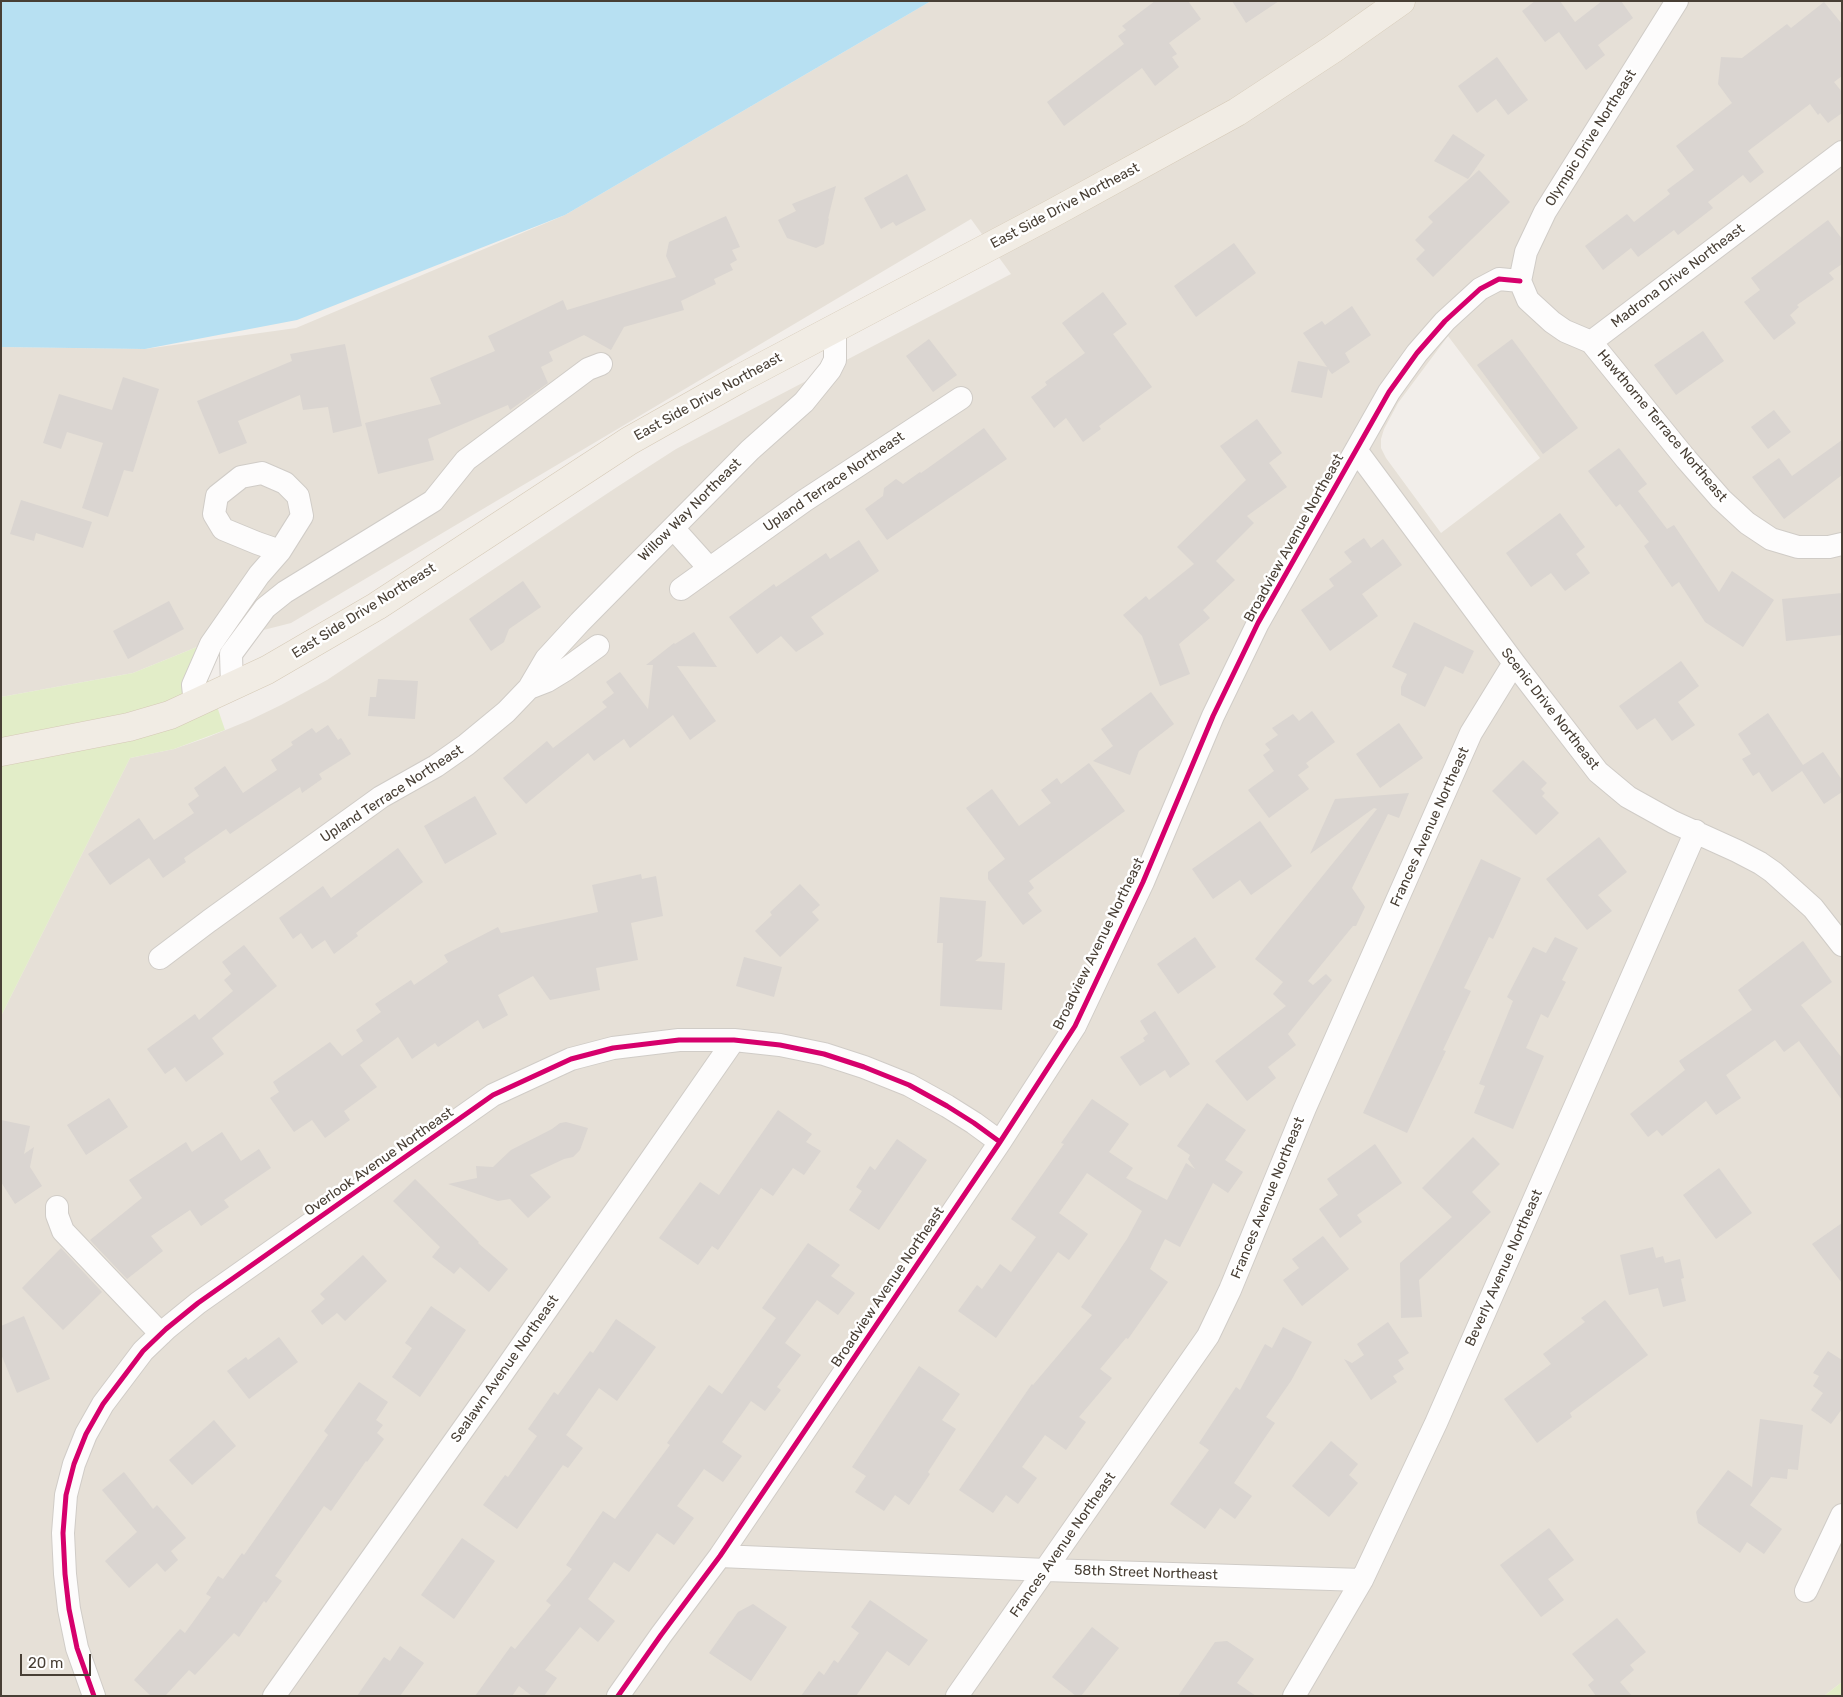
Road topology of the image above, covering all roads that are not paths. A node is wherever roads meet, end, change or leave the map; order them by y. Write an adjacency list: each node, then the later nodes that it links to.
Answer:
1 (1400, 1): 5 (main road, East Side Drive Northeast)
2 (1677, 1): 4 (street, Olympic Drive Northeast)
3 (1842, 152): 6 (street, Madrona Drive Northeast)
4 (1520, 281): 6 (street); 9 (street, Broadview Avenue Northeast)
5 (835, 328): 10 (street, Willow Way Northeast); 17 (main road, East Side Drive Northeast)
6 (1591, 342): 11 (street, Hawthorne Terrace Northeast)
7 (601, 364): 17 (street)
8 (961, 398): 13 (street, Upland Terrace Northeast)
9 (1356, 450): 16 (street, Scenic Drive Northeast); 25 (street, Broadview Avenue Northeast)
10 (673, 528): 13 (street); 18 (street, Willow Way Northeast)
11 (1842, 544)
12 (280, 551): 19 (street)
13 (709, 568): 14 (street, Upland Terrace Northeast)
14 (681, 589)
15 (598, 646): 18 (street, Upland Terrace Northeast)
16 (1514, 663): 21 (street, Scenic Drive Northeast); 30 (street, Frances Avenue Northeast)
17 (232, 686): 19 (main road, East Side Drive Northeast)
18 (529, 688): 23 (street, Upland Terrace Northeast)
19 (195, 704): 20 (main road, East Side Drive Northeast)
20 (1, 752)
21 (1696, 832): 22 (street, Scenic Drive Northeast); 31 (street, Beverly Avenue Northeast)
22 (1842, 945)
23 (160, 958)
24 (734, 1040): 25 (street, Overlook Avenue Northeast); 27 (street, Overlook Avenue Northeast); 34 (street, Sealawn Avenue Northeast)
25 (1000, 1142): 29 (street, Broadview Avenue Northeast)
26 (57, 1207): 27 (street)
27 (161, 1334): 33 (street, Overlook Avenue Northeast)
28 (1842, 1515): 32 (street)
29 (720, 1556): 30 (street, 58th Street Northeast); 35 (street, Broadview Avenue Northeast)
30 (1046, 1570): 31 (street, 58th Street Northeast); 36 (street, Frances Avenue Northeast)
31 (1362, 1580): 37 (street, Beverly Avenue Northeast)
32 (1806, 1591)
33 (94, 1696)
34 (274, 1696)
35 (618, 1696)
36 (957, 1696)
37 (1294, 1696)

